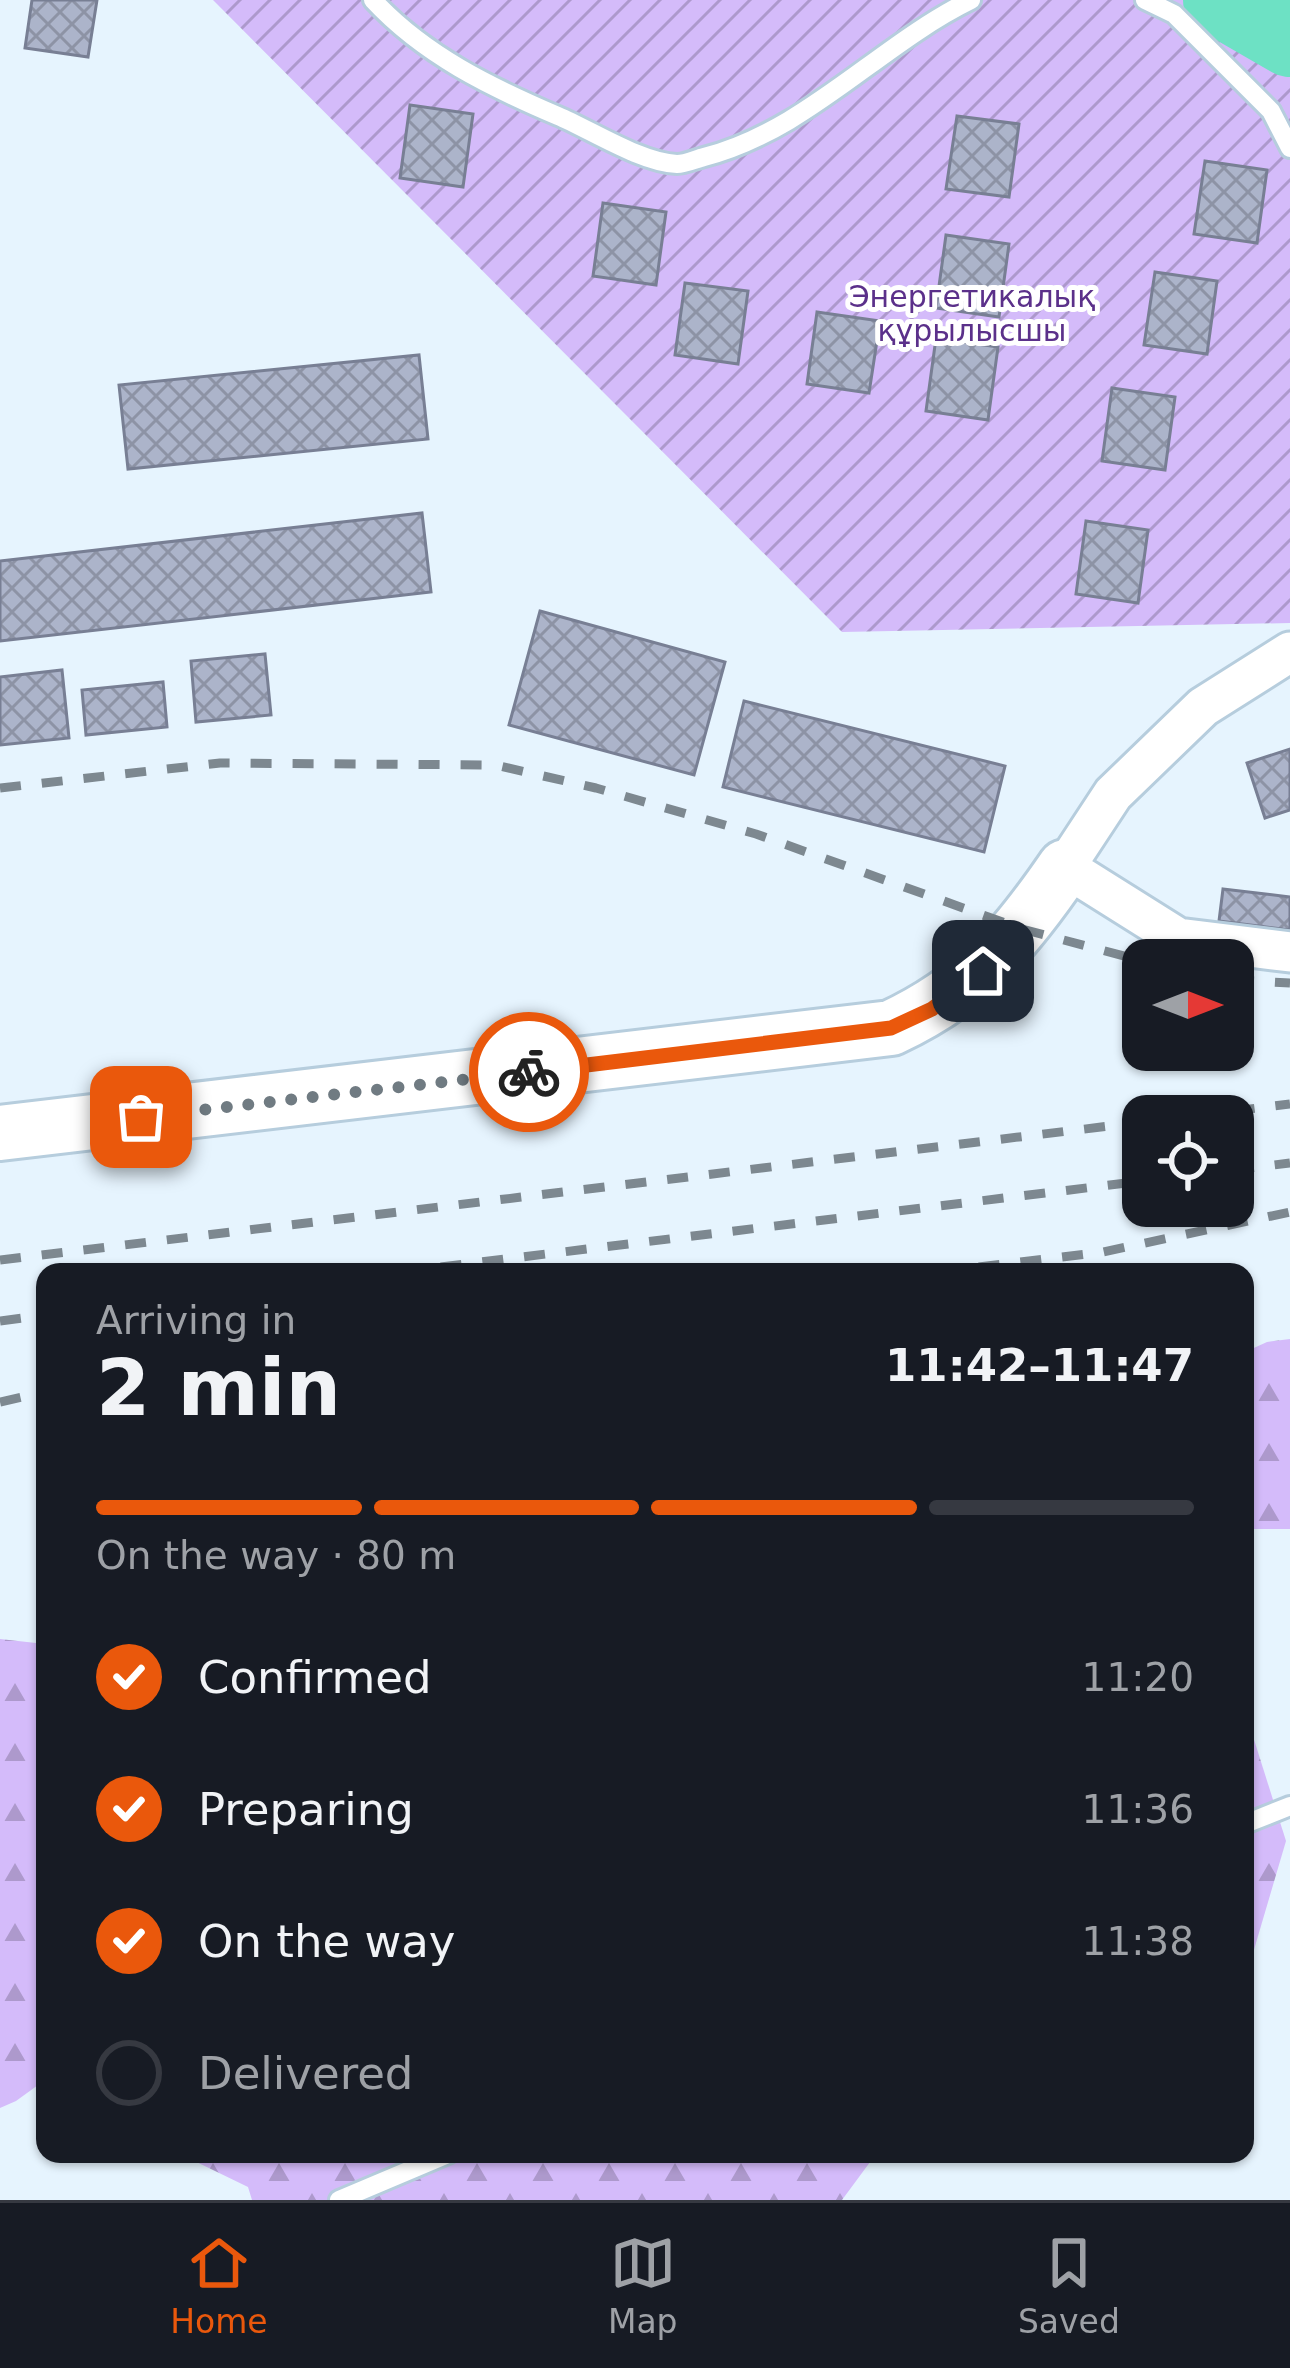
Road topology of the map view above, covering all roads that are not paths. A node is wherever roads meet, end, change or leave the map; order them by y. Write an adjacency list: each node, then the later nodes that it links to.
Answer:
1 (374, 0): 2 (lane)
2 (971, 0)
3 (1145, 0): 4 (lane)
4 (1290, 148)
5 (1290, 652): 6 (street)
6 (1065, 867): 7 (street); 8 (street)
7 (1290, 952)
8 (0, 1133)
9 (1290, 1806): 10 (lane)
10 (1254, 1820)
11 (427, 2163): 12 (lane)
12 (339, 2200)

